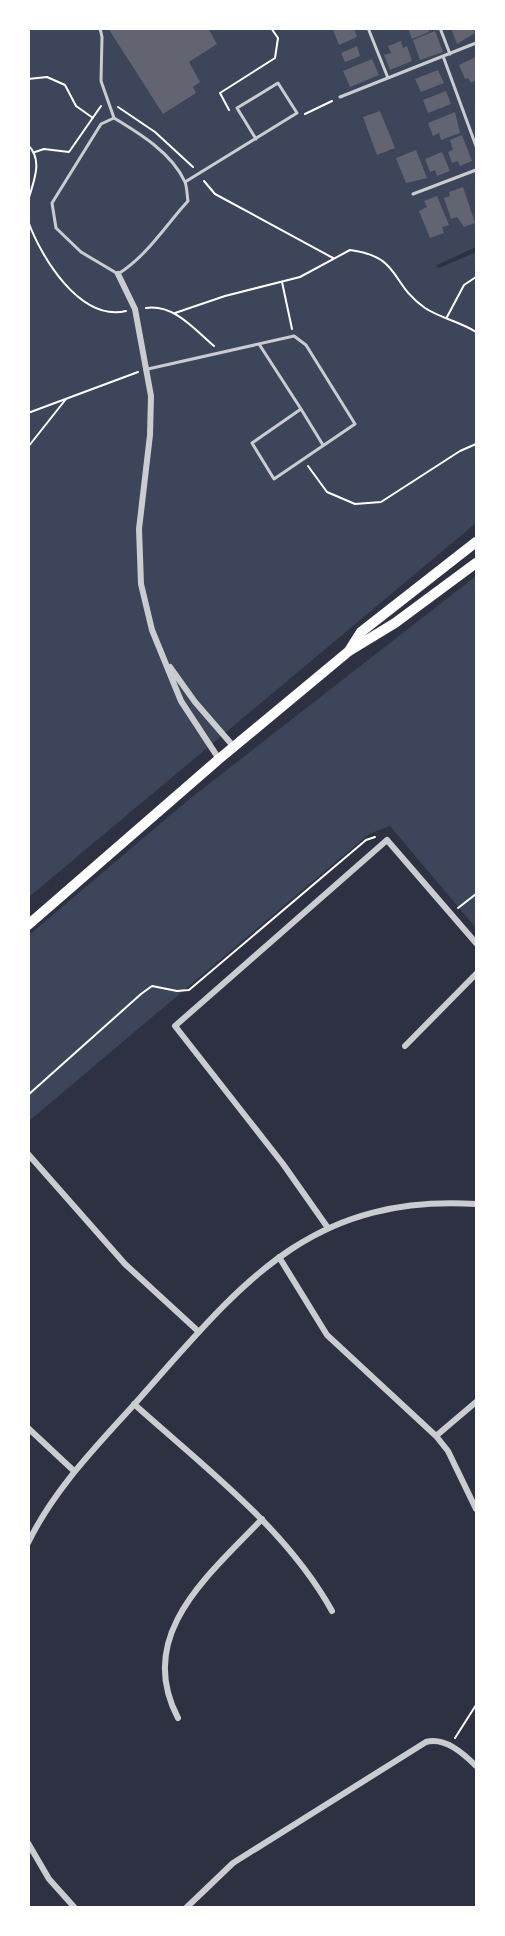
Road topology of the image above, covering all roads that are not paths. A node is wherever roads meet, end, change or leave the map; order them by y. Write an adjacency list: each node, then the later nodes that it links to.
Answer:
1 (100, 28): 9 (lane)
2 (368, 28): 7 (lane)
3 (440, 28): 5 (lane)
4 (477, 43): 5 (lane)
5 (450, 54): 6 (lane)
6 (443, 57): 7 (lane); 11 (lane)
7 (388, 78): 8 (lane)
8 (340, 97)
9 (114, 118): 13 (lane); 15 (lane)
10 (256, 139): 10 (lane); 13 (lane)
11 (477, 146)
12 (477, 170): 14 (lane)
13 (185, 182): 15 (lane)
14 (413, 194)
15 (118, 274): 17 (street)
16 (259, 344): 17 (lane); 18 (lane); 19 (lane)
17 (148, 369): 23 (street)
18 (301, 409): 19 (lane); 19 (lane)
19 (323, 445)
20 (477, 542): 22 (main road)
21 (477, 563): 22 (main road)
22 (349, 651): 24 (main road)
23 (165, 659): 24 (street); 25 (street)
24 (234, 747): 25 (main road)
25 (219, 759): 26 (main road)
26 (28, 925)
27 (477, 943): 32 (street)
28 (477, 974): 29 (street)
29 (405, 1046)
30 (28, 1154): 34 (street)
31 (477, 1204): 32 (street)
32 (328, 1228): 33 (street)
33 (279, 1257): 34 (street); 38 (street)
34 (199, 1332): 36 (street)
35 (477, 1402): 38 (street)
36 (134, 1404): 39 (street); 41 (street)
37 (28, 1428): 39 (street)
38 (436, 1436): 40 (street)
39 (74, 1471): 42 (street)
40 (477, 1509)
41 (262, 1520): 43 (street); 44 (street)
42 (28, 1543)
43 (332, 1611)
44 (178, 1719)
45 (477, 1766): 48 (street)
46 (28, 1843): 47 (street)
47 (75, 1908)
48 (186, 1908)

